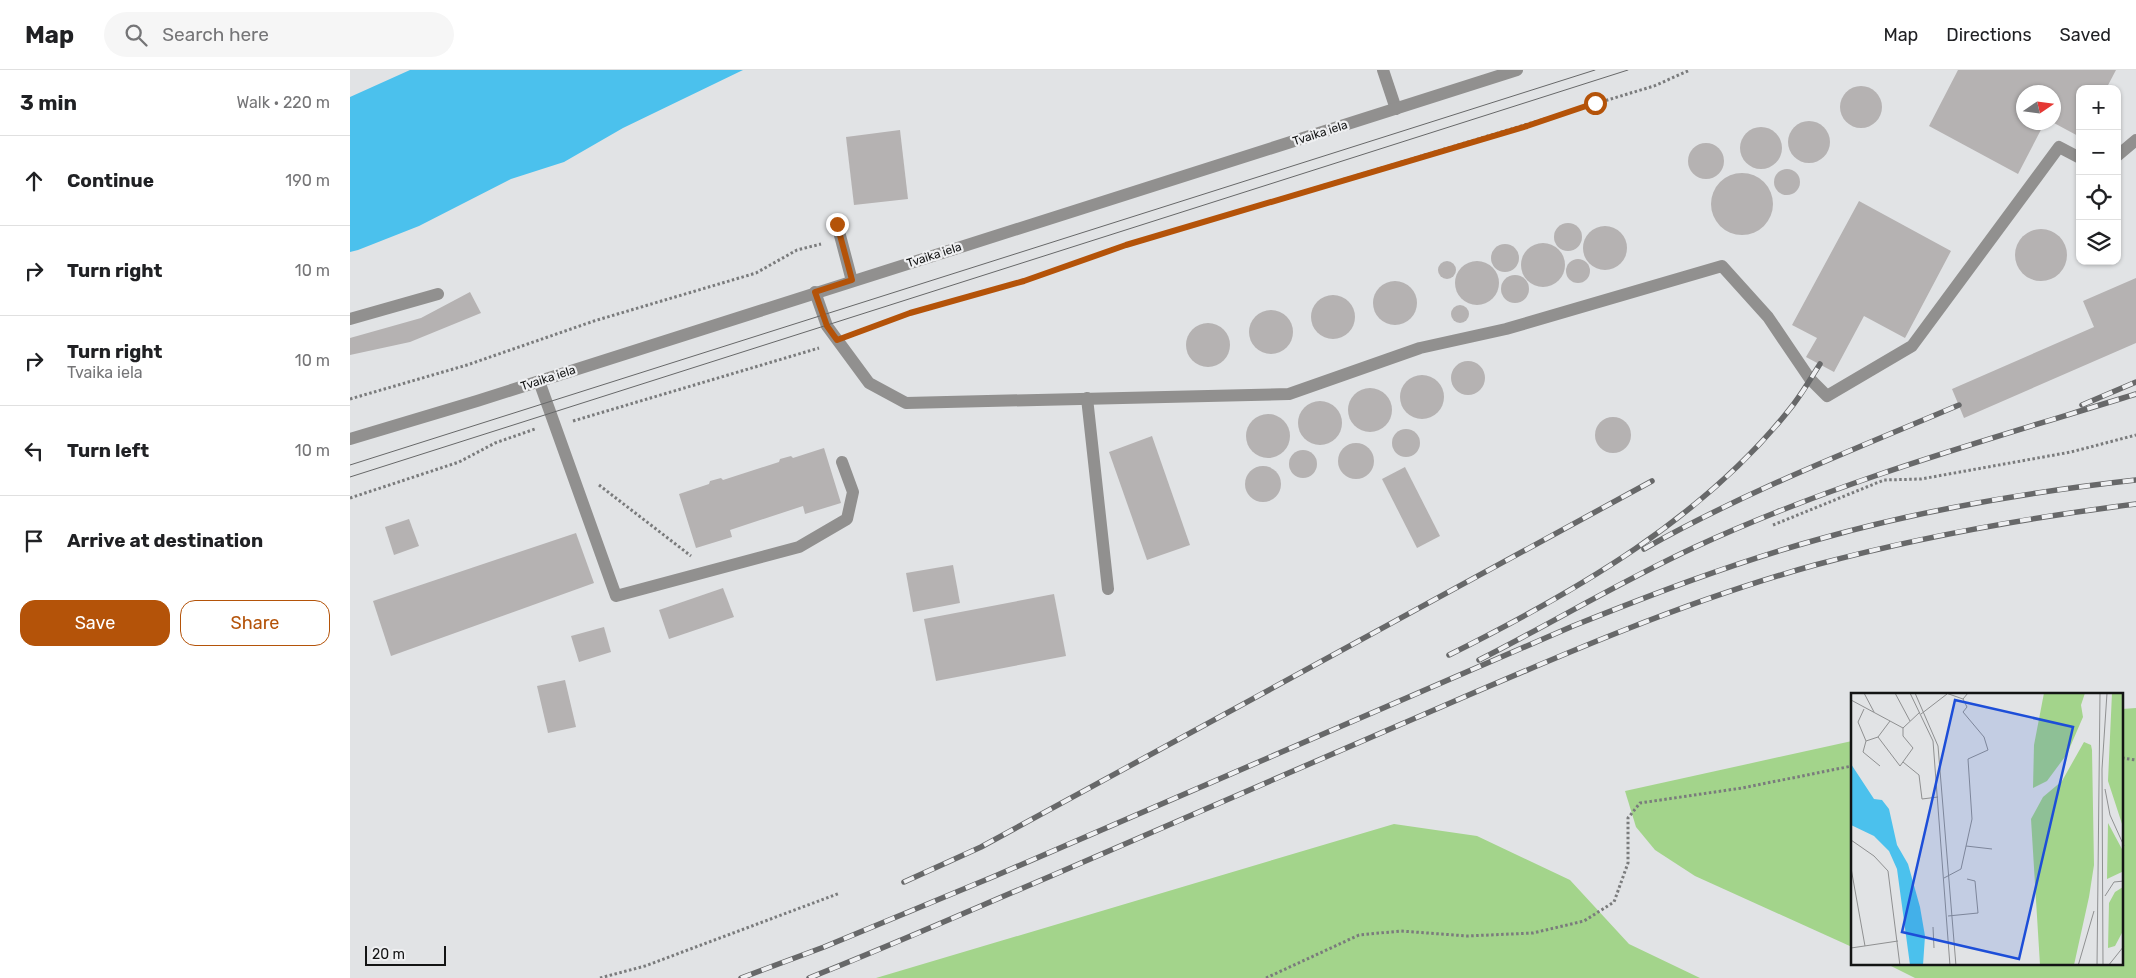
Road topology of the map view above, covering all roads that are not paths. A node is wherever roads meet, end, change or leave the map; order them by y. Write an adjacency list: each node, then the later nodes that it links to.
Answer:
1 (1383, 70): 3 (street)
2 (1517, 70): 3 (street, Tvaika iela)
3 (1396, 109): 8 (street, Tvaika iela)
4 (2136, 140): 5 (street)
5 (2121, 153)
6 (2076, 156): 13 (street)
7 (837, 224): 8 (street)
8 (852, 280): 9 (street, Tvaika iela)
9 (815, 292): 12 (street, Tvaika iela); 13 (street)
10 (438, 294): 11 (street)
11 (350, 319)
12 (539, 381): 14 (street, Tvaika iela); 15 (street)
13 (1087, 398): 16 (street)
14 (350, 440)
15 (842, 462)
16 (1108, 589)

